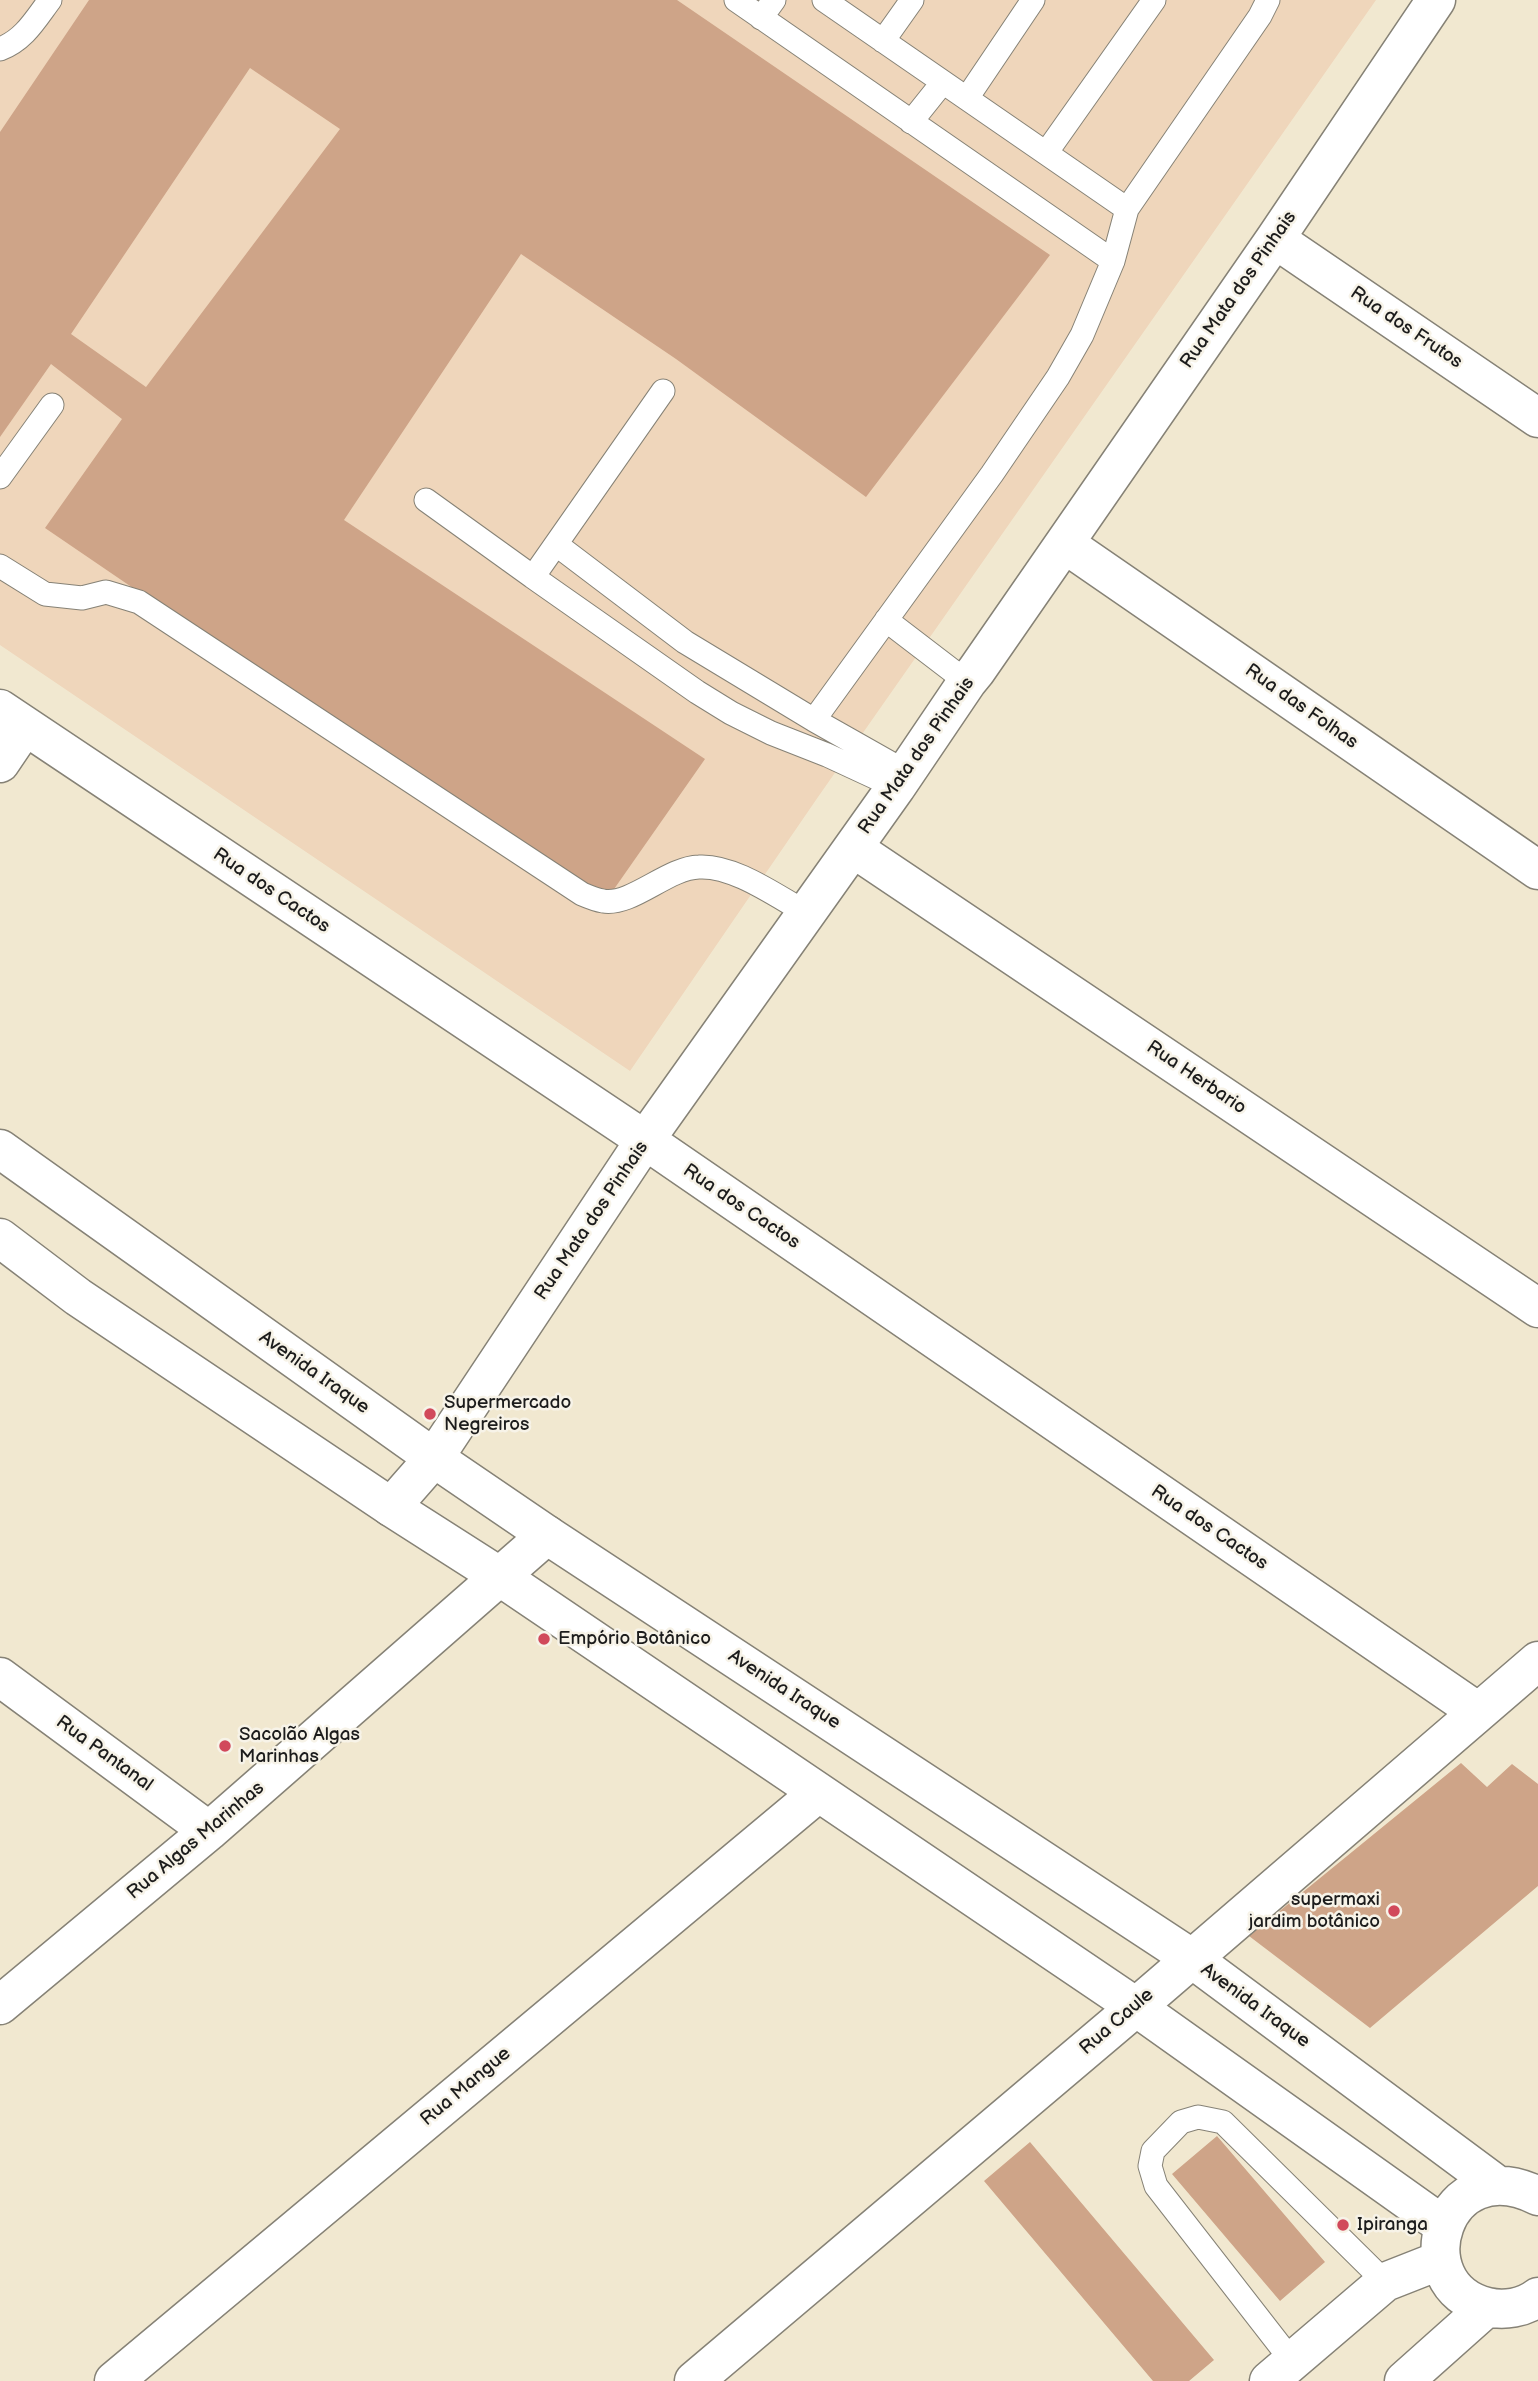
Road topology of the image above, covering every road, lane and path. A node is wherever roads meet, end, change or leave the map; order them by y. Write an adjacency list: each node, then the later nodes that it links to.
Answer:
1 (50, 0): 11 (lane)
2 (736, 0): 9 (lane)
3 (824, 0): 10 (lane)
4 (912, 0): 10 (lane)
5 (1033, 0): 13 (lane)
6 (1154, 0): 15 (lane)
7 (1268, 0): 16 (lane)
8 (1436, 0): 17 (street, Rua Mata dos Pinhais)
9 (768, 9): 14 (lane)
10 (883, 41): 12 (lane)
11 (0, 49)
12 (943, 82): 13 (lane); 14 (lane)
13 (967, 99): 15 (lane)
14 (911, 122): 18 (lane)
15 (1046, 153): 16 (lane)
16 (1127, 209): 18 (lane)
17 (1275, 239): 21 (street, Rua dos Frutos); 24 (street, Rua Mata dos Pinhais)
18 (1113, 261): 28 (lane)
19 (663, 391): 25 (lane)
20 (52, 405): 22 (lane)
21 (1538, 418)
22 (0, 477)
23 (426, 500): 27 (lane)
24 (1065, 544): 29 (street, Rua Mata dos Pinhais); 35 (street, Rua das Folhas)
25 (557, 545): 27 (lane); 31 (lane)
26 (0, 566): 36 (lane)
27 (533, 577): 33 (lane)
28 (886, 620): 29 (lane); 31 (lane)
29 (967, 681): 33 (street, Rua Mata dos Pinhais)
30 (12, 718): 32 (street); 37 (street, Rua dos Cactos)
31 (814, 720): 33 (lane)
32 (0, 763)
33 (901, 779): 34 (street, Rua Mata dos Pinhais)
34 (853, 848): 36 (street, Rua Mata dos Pinhais); 40 (street, Rua Herbario)
35 (1538, 870)
36 (807, 913): 37 (street, Rua Mata dos Pinhais)
37 (645, 1140): 41 (street, Rua Mata dos Pinhais); 47 (street, Rua dos Cactos)
38 (0, 1149): 41 (street, Avenida Iraque)
39 (0, 1238): 42 (street)
40 (1538, 1308)
41 (434, 1458): 42 (street, Rua Mata dos Pinhais); 43 (street, Avenida Iraque)
42 (391, 1507): 44 (street)
43 (547, 1535): 44 (street, Rua Algas Marinhas); 50 (street, Avenida Iraque)
44 (499, 1576): 48 (street); 49 (street, Rua Algas Marinhas)
45 (1538, 1661): 47 (street, Rua Caule)
46 (0, 1677): 49 (street, Rua Pantanal)
47 (1478, 1712): 50 (street, Rua Caule)
48 (818, 1793): 52 (street); 58 (street, Rua Mangue)
49 (209, 1831): 51 (street, Rua Algas Marinhas)
50 (1191, 1958): 52 (street, Rua Caule); 53 (street, Avenida Iraque)
51 (0, 2005)
52 (1136, 2007): 54 (street); 59 (street, Rua Caule)
53 (1525, 2188): 54 (street)
54 (1443, 2243): 55 (street); 56 (street)
55 (1385, 2282): 57 (street); 57 (lane)
56 (1521, 2308): 60 (street)
57 (1280, 2371)
58 (114, 2381)
59 (694, 2381)
60 (1404, 2381)

